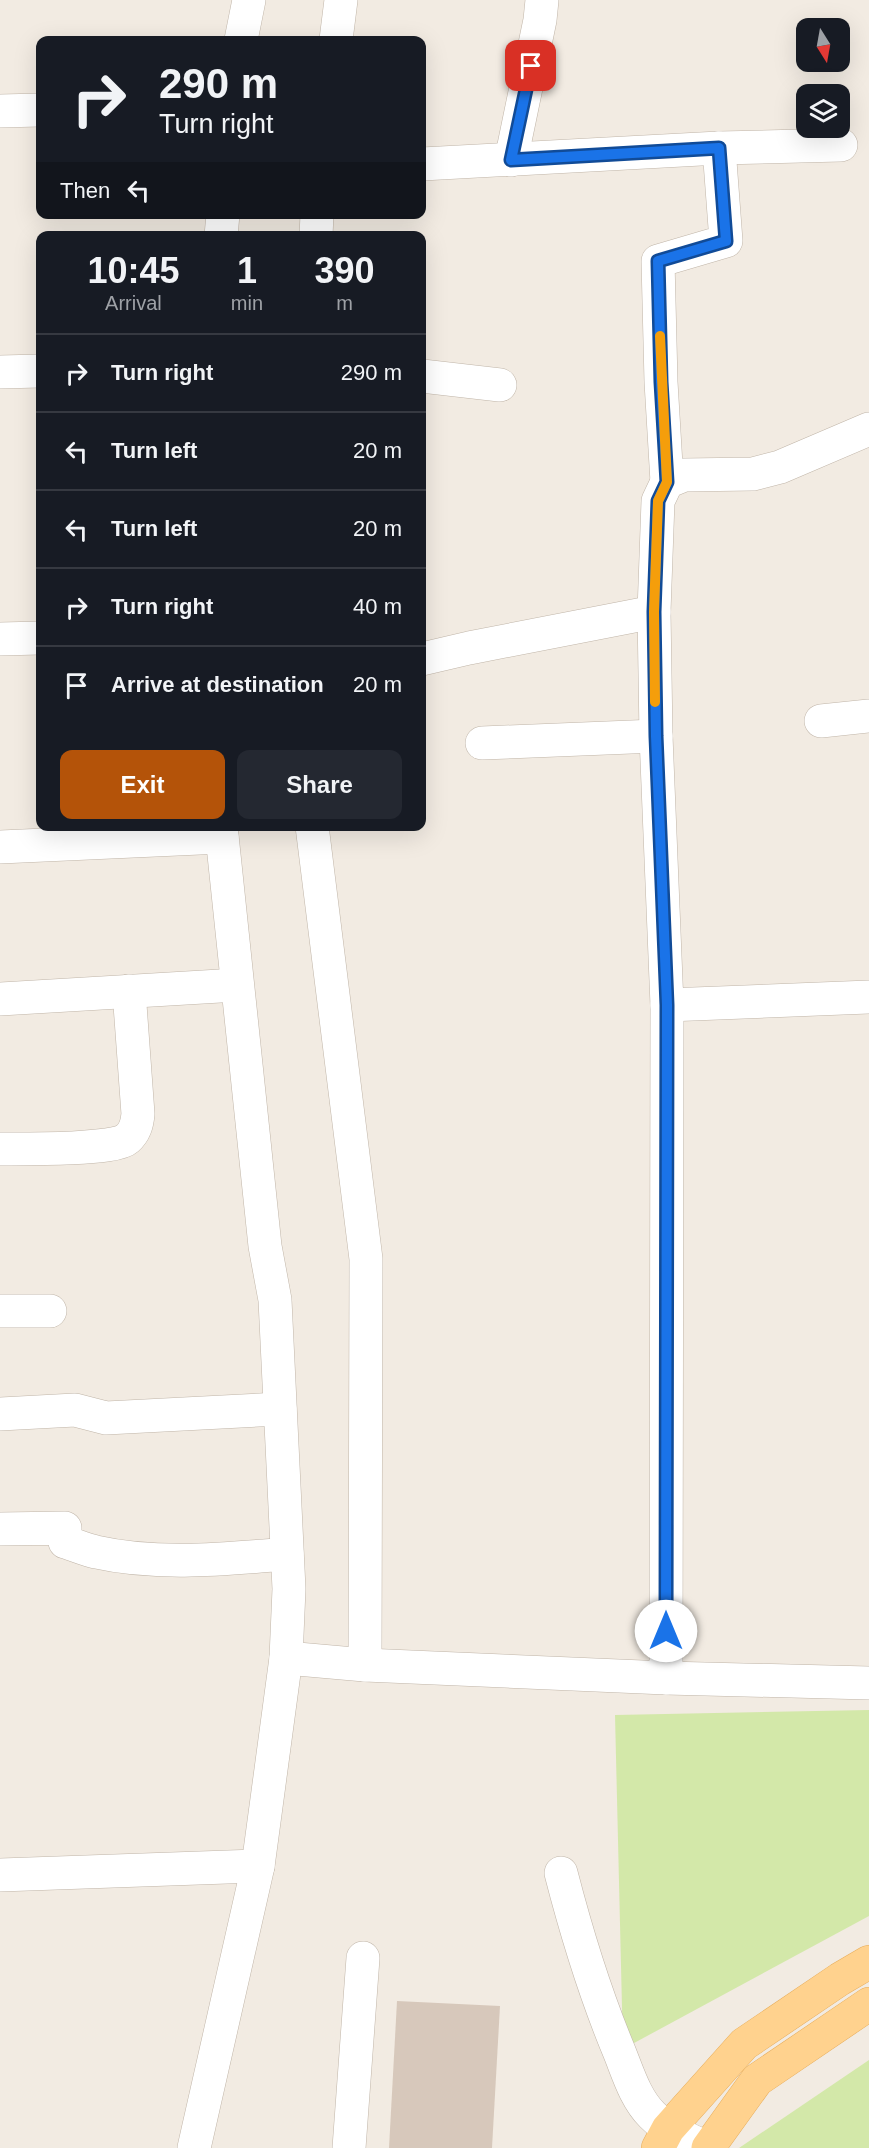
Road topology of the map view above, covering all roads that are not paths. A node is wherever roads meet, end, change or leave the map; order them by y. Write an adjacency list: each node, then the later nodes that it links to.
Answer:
1 (249, 0): 4 (street)
2 (340, 0): 5 (street)
3 (542, 0): 10 (street)
4 (242, 36)
5 (336, 36)
6 (36, 110): 7 (street)
7 (0, 111)
8 (841, 145): 9 (street)
9 (719, 148): 10 (street); 17 (street)
10 (511, 160): 11 (street)
11 (426, 164)
12 (36, 371): 13 (street)
13 (0, 372)
14 (426, 376): 15 (street)
15 (500, 385)
16 (869, 429): 17 (street)
17 (667, 482): 18 (street)
18 (654, 612): 21 (street); 24 (street)
19 (36, 638): 20 (street)
20 (0, 639)
21 (426, 659)
22 (869, 716): 23 (street)
23 (821, 721)
24 (656, 736): 25 (street); 33 (street)
25 (482, 743)
26 (313, 831): 42 (street)
27 (222, 832): 28 (street); 29 (street)
28 (0, 847)
29 (237, 985): 30 (street); 37 (street)
30 (129, 991): 32 (street); 34 (street)
31 (869, 997): 33 (street)
32 (0, 999)
33 (667, 1005): 43 (street)
34 (0, 1149)
35 (0, 1311): 36 (street)
36 (50, 1311)
37 (280, 1409): 38 (street); 40 (street)
38 (0, 1414)
39 (0, 1529): 40 (street)
40 (287, 1554): 41 (street)
41 (286, 1658): 42 (street); 45 (street)
42 (365, 1665): 43 (street)
43 (666, 1678): 44 (street)
44 (869, 1683)
45 (258, 1866): 47 (street); 52 (street)
46 (561, 1873): 51 (street)
47 (0, 1875)
48 (363, 1958): 53 (street)
49 (869, 1962): 51 (main road)
50 (869, 2004): 54 (main road)
51 (663, 2139): 54 (street)
52 (194, 2148)
53 (349, 2148)
54 (708, 2148)

